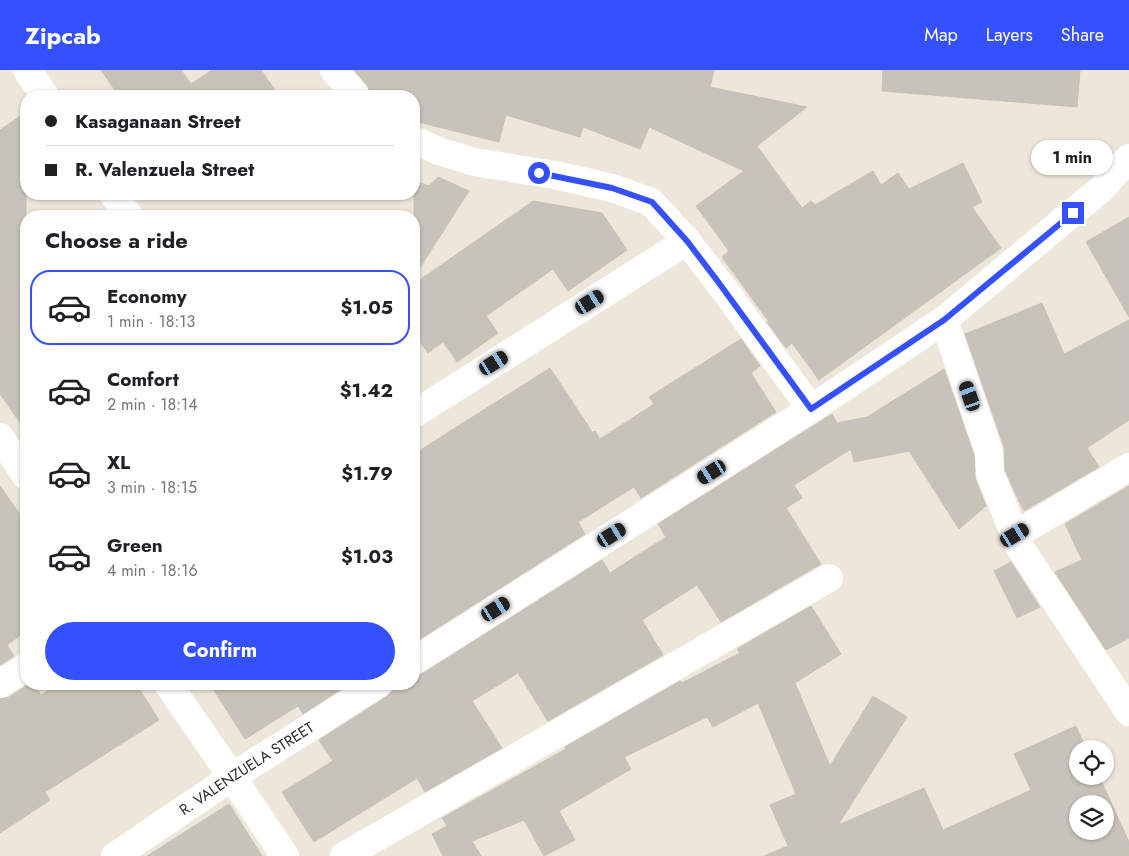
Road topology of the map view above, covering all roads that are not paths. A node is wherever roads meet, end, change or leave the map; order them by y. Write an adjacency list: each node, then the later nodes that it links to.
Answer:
1 (27, 70): 3 (street)
2 (334, 70): 4 (street)
3 (41, 90)
4 (351, 90)
5 (420, 143): 7 (street)
6 (1129, 158): 8 (street)
7 (687, 241): 9 (street); 10 (street)
8 (944, 320): 9 (street); 14 (street)
9 (811, 409): 16 (street)
10 (420, 410)
11 (0, 437): 12 (street)
12 (20, 467)
13 (1129, 467): 14 (street)
14 (1015, 535): 21 (street)
15 (829, 578): 25 (street)
16 (420, 657)
17 (20, 671): 18 (street)
18 (0, 684)
19 (172, 690): 22 (street)
20 (369, 690): 22 (street, R. VALENZUELA STREET)
21 (1129, 712)
22 (232, 777): 23 (street, R. VALENZUELA STREET); 24 (street)
23 (115, 856)
24 (285, 856)
25 (344, 856)

